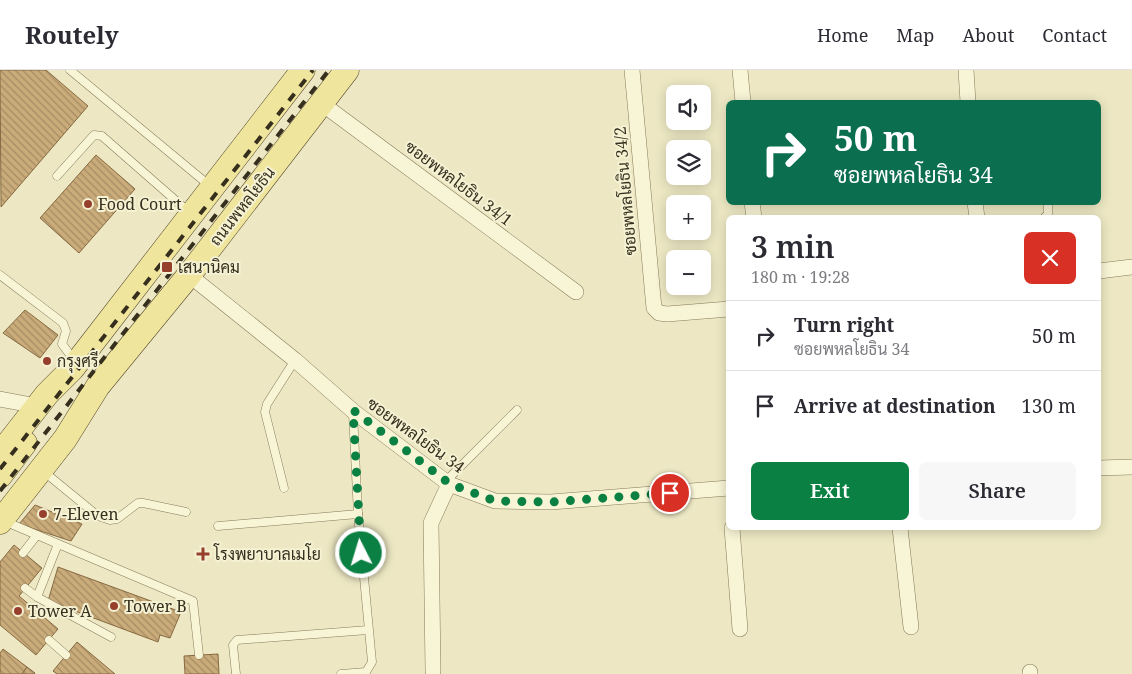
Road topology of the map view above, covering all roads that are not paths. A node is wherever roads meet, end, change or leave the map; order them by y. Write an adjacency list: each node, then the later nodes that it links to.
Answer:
1 (70, 70): 11 (lane)
2 (303, 70): 11 (main road)
3 (347, 70): 9 (main road, ถนนพหลโยธิน)
4 (632, 70): 18 (street, ซอยพหลโยธิน 34/2)
5 (740, 70): 7 (street)
6 (966, 70): 8 (street)
7 (743, 100)
8 (968, 100)
9 (321, 103): 16 (main road, ถนนพหลโยธิน); 17 (street, ซอยพหลโยธิน 34/1)
10 (56, 176): 12 (lane)
11 (212, 187): 12 (main road)
12 (192, 214): 20 (main road)
13 (1132, 266): 14 (street)
14 (1101, 271)
15 (0, 275): 20 (lane)
16 (189, 275): 19 (street, ซอยพหลโยธิน 34); 21 (main road, ถนนพหลโยธิน)
17 (576, 292)
18 (726, 309)
19 (295, 360): 24 (street, ซอยพหลโยธิน 34); 32 (lane)
20 (75, 365): 23 (main road); 30 (main road)
21 (98, 386): 29 (main road, ถนนพหลโยธิน); 36 (main road, ถนนพหลโยธิน)
22 (0, 399): 23 (street)
23 (37, 406): 26 (main road)
24 (353, 410): 31 (street, ซอยพหลโยธิน 34); 35 (lane)
25 (517, 410): 31 (lane)
26 (0, 454)
27 (1132, 467): 28 (street)
28 (1101, 468)
29 (42, 469): 34 (lane); 36 (main road, ถนนพหลโยธิน)
30 (0, 476)
31 (448, 482): 33 (street, ซอยพหลโยธิน 34); 52 (street)
32 (284, 488)
33 (726, 489)
34 (186, 512)
35 (358, 514): 37 (lane); 47 (lane)
36 (1, 515): 40 (lane)
37 (218, 526)
38 (732, 530): 46 (street)
39 (900, 530): 45 (street)
40 (37, 535): 41 (lane); 42 (lane)
41 (58, 544): 44 (lane); 51 (lane)
42 (23, 552)
43 (26, 588): 44 (lane)
44 (37, 597): 48 (lane)
45 (911, 627)
46 (740, 629)
47 (368, 630): 53 (lane); 54 (lane)
48 (111, 637)
49 (49, 640): 50 (lane)
50 (66, 655)
51 (199, 655)
52 (433, 671)
53 (236, 674)
54 (341, 674)

